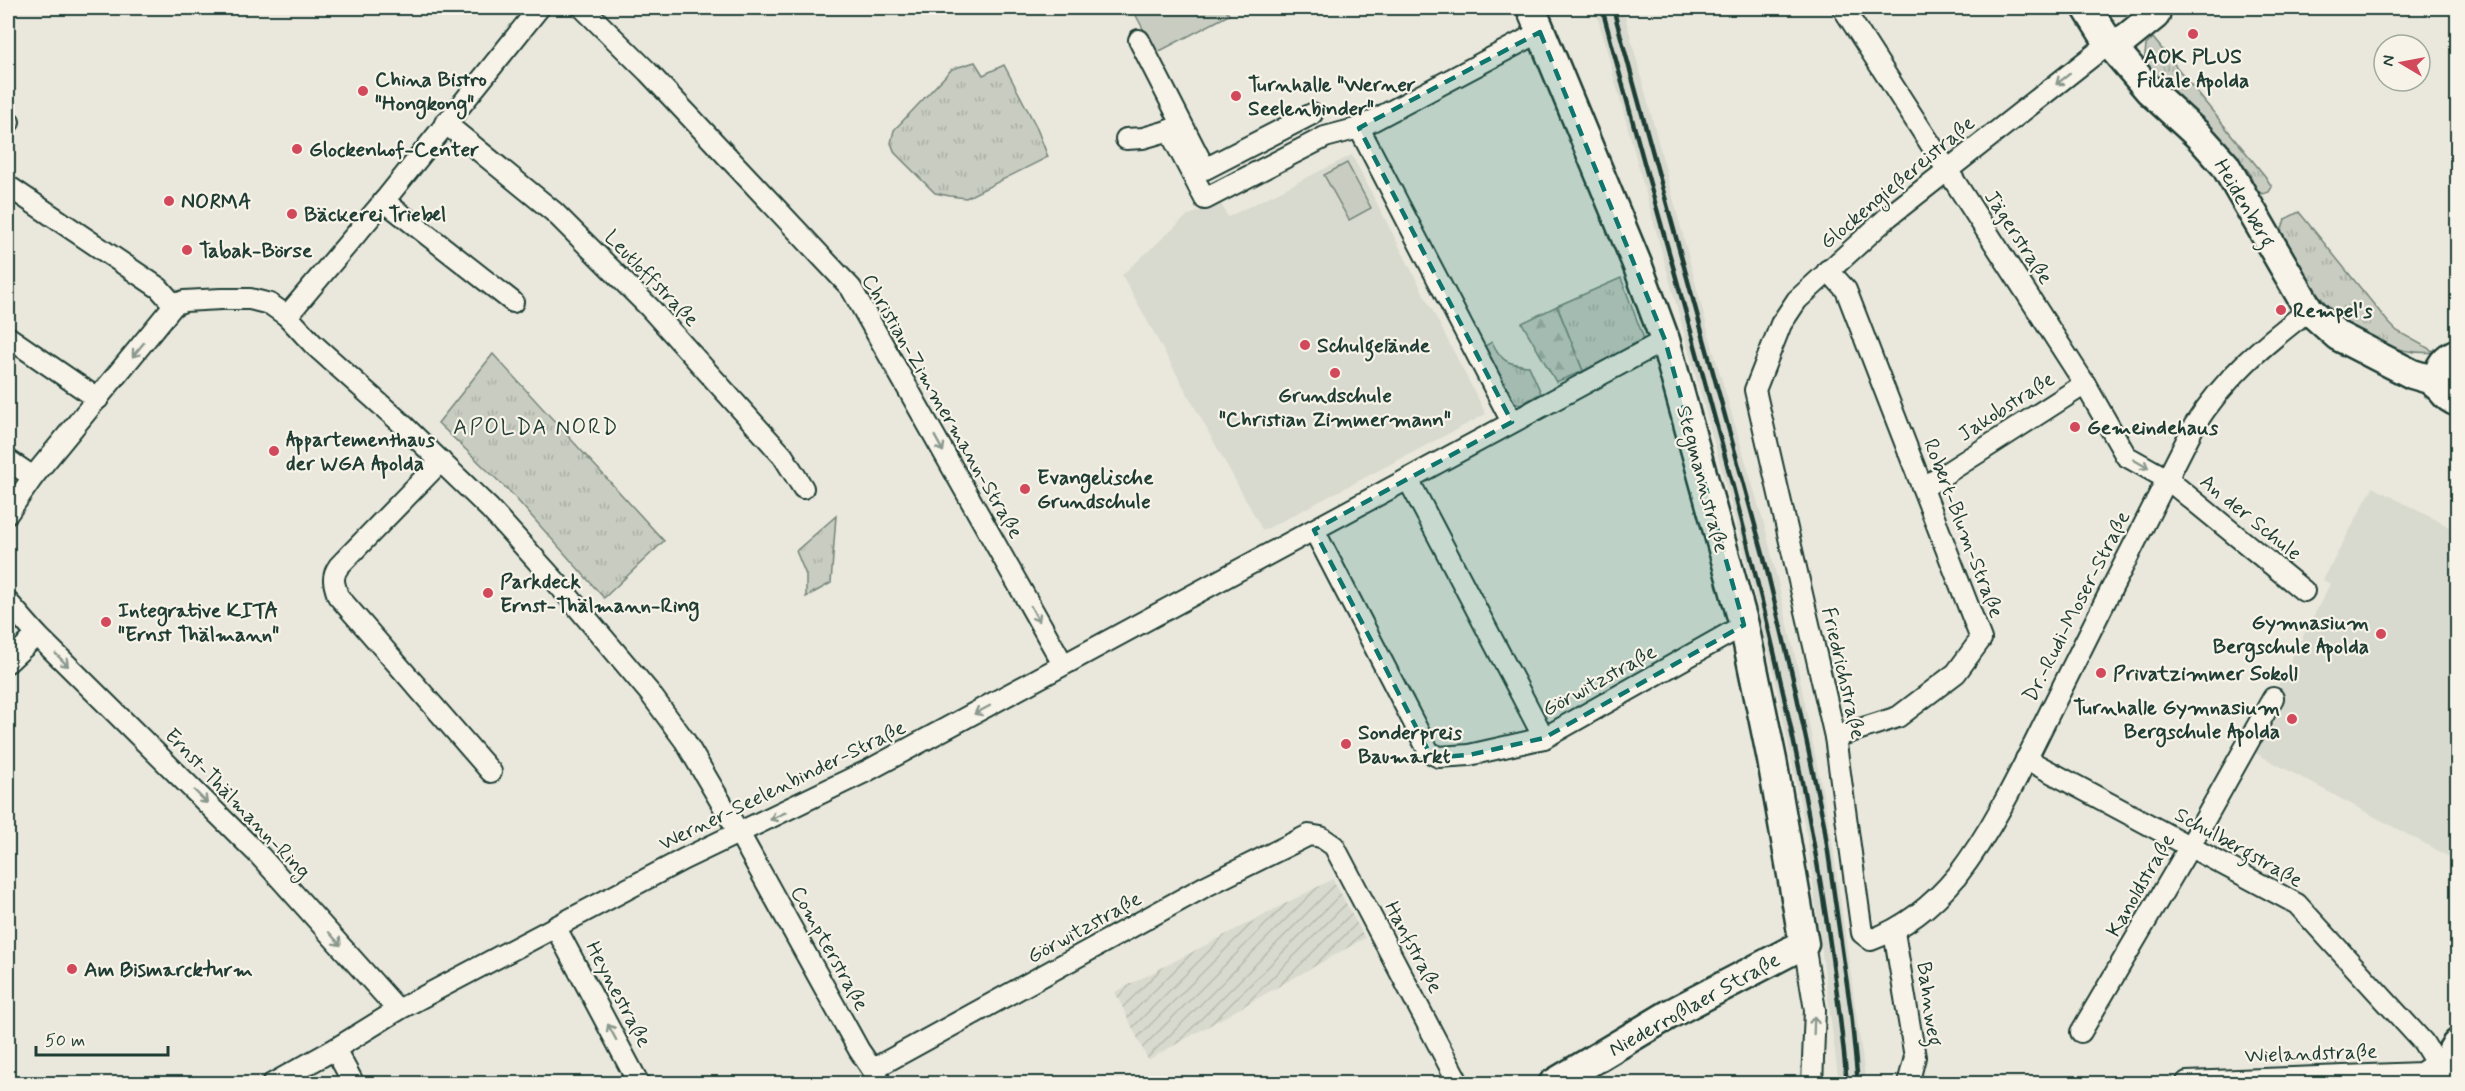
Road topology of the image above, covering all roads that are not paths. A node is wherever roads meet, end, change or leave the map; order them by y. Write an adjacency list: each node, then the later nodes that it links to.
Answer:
1 (539, 8): 10 (street)
2 (583, 8): 45 (street, Christian-Zimmermann-Straße, one-way to 45)
3 (1843, 8): 14 (street, Jägerstraße)
4 (2087, 8): 8 (main road, Heidenberg)
5 (2158, 10): 8 (main road)
6 (1536, 20): 12 (street, Stegmannstraße); 23 (main road, Stegmannstraße)
7 (1139, 40): 11 (street)
8 (2111, 45): 14 (street, Glockengießereistraße, one-way to 14); 20 (main road, Heidenberg)
9 (1312, 114): 11 (street)
10 (445, 123): 16 (street); 36 (street, Leutloffstraße)
11 (1176, 128): 12 (street, Stegmannstraße); 13 (street)
12 (1359, 128): 30 (street)
13 (1126, 139)
14 (1947, 169): 17 (street, Glockengießereistraße); 26 (street, Jägerstraße)
15 (8, 186): 19 (street)
16 (384, 201): 18 (street); 21 (street)
17 (1828, 270): 27 (street, Glockengießereistraße); 37 (street, Robert-Blum-Straße)
18 (513, 302)
19 (174, 304): 21 (street); 29 (street, one-way to 29)
20 (2309, 310): 25 (main road, Heidenberg); 35 (street, Dr.-Rudi-Moser-Straße)
21 (287, 316): 32 (street)
22 (8, 337): 29 (street)
23 (1665, 340): 30 (street, Werner-Seelenbinder-Straße); 42 (main road, Stegmannstraße)
24 (2452, 356): 25 (main road, Heidenberg); 28 (main road)
25 (2385, 359): 28 (main road, Heidenberg)
26 (2085, 384): 35 (street, Jägerstraße, one-way to 35); 37 (street, Jakobstraße)
27 (1755, 390): 47 (street, Friedrichstraße)
28 (2449, 395)
29 (98, 399): 33 (street)
30 (1512, 422): 34 (street, Werner-Seelenbinder-Straße)
31 (8, 460): 33 (street)
32 (441, 461): 50 (street); 51 (street)
33 (33, 477): 38 (street)
34 (1408, 479): 39 (street, Werner-Seelenbinder-Straße); 48 (street)
35 (2167, 479): 40 (street, An der Schule); 49 (street, Dr.-Rudi-Moser-Straße)
36 (803, 488)
37 (1923, 488): 47 (street, Robert-Blum-Straße)
38 (8, 513)
39 (1314, 530): 45 (street, Werner-Seelenbinder-Straße); 48 (street, Görwitzstraße)
40 (2304, 591)
41 (8, 602): 43 (street, Ernst-Thälmann-Ring)
42 (1744, 625): 48 (street, Görwitzstraße); 56 (main road, Stegmannstraße)
43 (37, 635): 44 (street); 57 (street, Ernst-Thälmann-Ring, one-way to 57)
44 (8, 662)
45 (1063, 664): 51 (street, Werner-Seelenbinder-Straße, one-way to 51)
46 (2273, 698): 53 (street, Kanoldstraße)
47 (1835, 737): 55 (street, Friedrichstraße)
48 (1544, 738)
49 (2026, 759): 53 (street, Schulbergstraße); 55 (street, Dr.-Rudi-Moser-Straße)
50 (491, 772)
51 (739, 833): 54 (street, Werner-Seelenbinder-Straße); 61 (street, Compterstraße)
52 (1322, 837): 61 (street, Görwitzstraße); 65 (street, Hanfstraße)
53 (2190, 846): 58 (street, Kanoldstraße); 60 (street, Schulbergstraße)
54 (556, 928): 57 (street, Werner-Seelenbinder-Straße); 64 (street, Heynestraße, one-way to 54)
55 (1894, 932): 68 (street, Bahnweg)
56 (1804, 944): 66 (main road, Niederroßlaer Straße); 67 (street, one-way to 56)
57 (398, 1011): 59 (street, Werner-Seelenbinder-Straße)
58 (2081, 1032)
59 (335, 1049): 62 (street, Werner-Seelenbinder-Straße); 63 (street)
60 (2448, 1063): 69 (street, Wielandstraße)
61 (878, 1076)
62 (272, 1083)
63 (354, 1083)
64 (639, 1083)
65 (1459, 1083)
66 (1553, 1083)
67 (1812, 1083)
68 (1908, 1083)
69 (2187, 1083)

